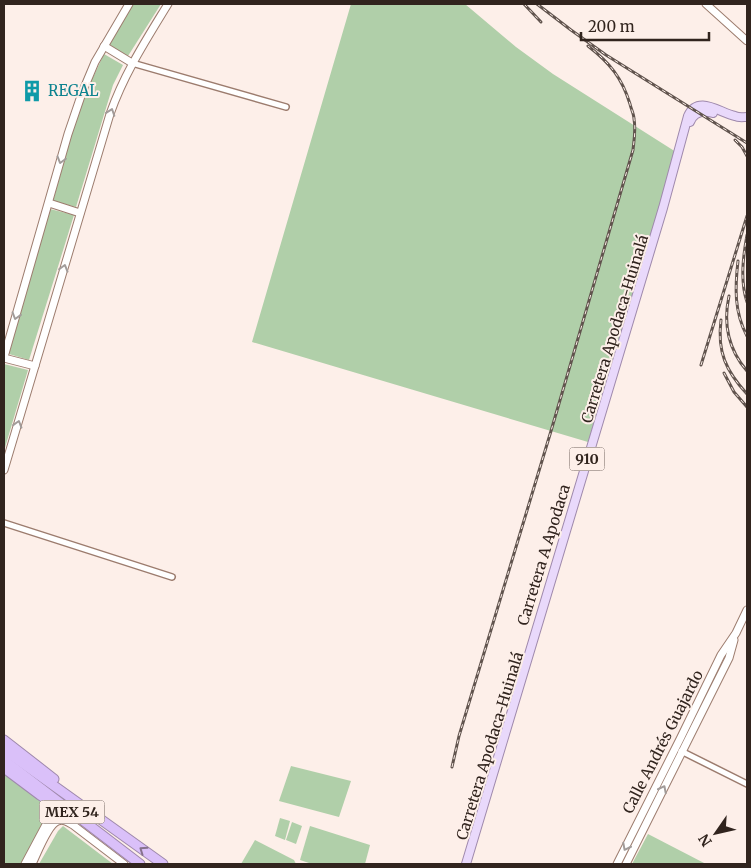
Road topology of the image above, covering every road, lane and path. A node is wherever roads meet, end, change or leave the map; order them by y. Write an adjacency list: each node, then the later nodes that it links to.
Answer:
1 (129, 4): 5 (street)
2 (168, 4): 6 (street)
3 (706, 4): 4 (street)
4 (747, 41)
5 (104, 46): 6 (street); 9 (street, one-way to 9)
6 (132, 63): 7 (street); 10 (street, one-way to 6)
7 (286, 107)
8 (747, 119): 33 (main road, Carretera Apodaca-Huinalá / 910)
9 (49, 203): 10 (street); 11 (street, one-way to 11)
10 (80, 213): 12 (street, one-way to 10)
11 (4, 357): 12 (street)
12 (35, 366): 13 (street, one-way to 12)
13 (4, 470)
14 (4, 523): 15 (street)
15 (172, 577)
16 (747, 610): 19 (street, Calle Andrés Guajardo)
17 (4, 740): 25 (highway)
18 (4, 750): 25 (highway, MEX 54)
19 (679, 750): 22 (street); 34 (street, Calle Andrés Guajardo, one-way to 34); 35 (street, Calle Andrés Guajardo, one-way to 19)
20 (4, 760): 26 (highway, MEX 54)
21 (4, 768): 23 (highway)
22 (747, 784)
23 (40, 795): 24 (street); 26 (highway)
24 (47, 802): 27 (street); 28 (street)
25 (107, 824): 32 (highway, MEX 54, one-way to 25)
26 (99, 834): 31 (highway, MEX 54)
27 (87, 835): 29 (street); 30 (street)
28 (25, 864)
29 (32, 864)
30 (124, 864)
31 (140, 864)
32 (164, 864)
33 (468, 864)
34 (617, 864)
35 (626, 864)

